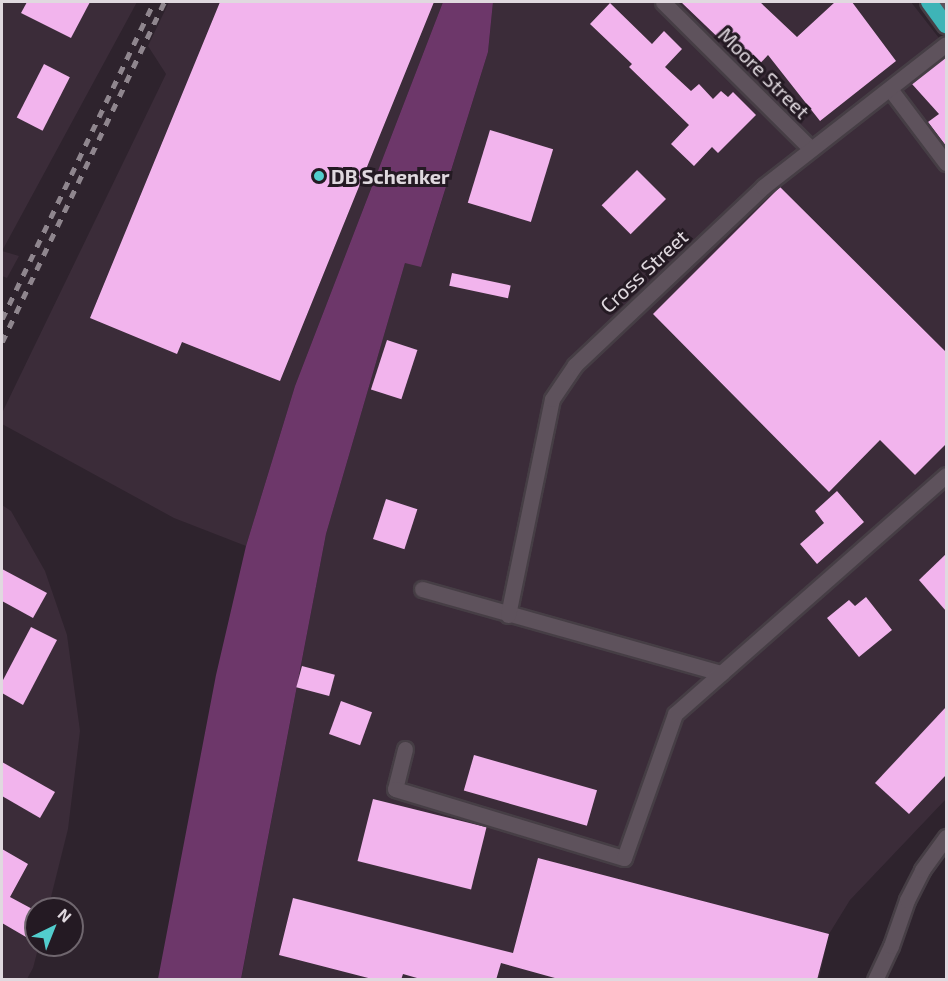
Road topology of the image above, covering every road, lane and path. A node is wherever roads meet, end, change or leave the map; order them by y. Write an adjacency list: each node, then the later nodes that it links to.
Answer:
1 (663, 2): 6 (street, Moore Street)
2 (937, 5): 3 (highway)
3 (946, 25)
4 (946, 44): 5 (street, Cross Street)
5 (890, 89): 6 (street, Cross Street); 7 (street)
6 (810, 148): 10 (street, Cross Street)
7 (946, 163)
8 (946, 475): 11 (street)
9 (422, 589): 10 (street)
10 (508, 615): 11 (street)
11 (721, 673): 12 (street)
12 (405, 749)
13 (946, 837): 14 (street)
14 (875, 980)

